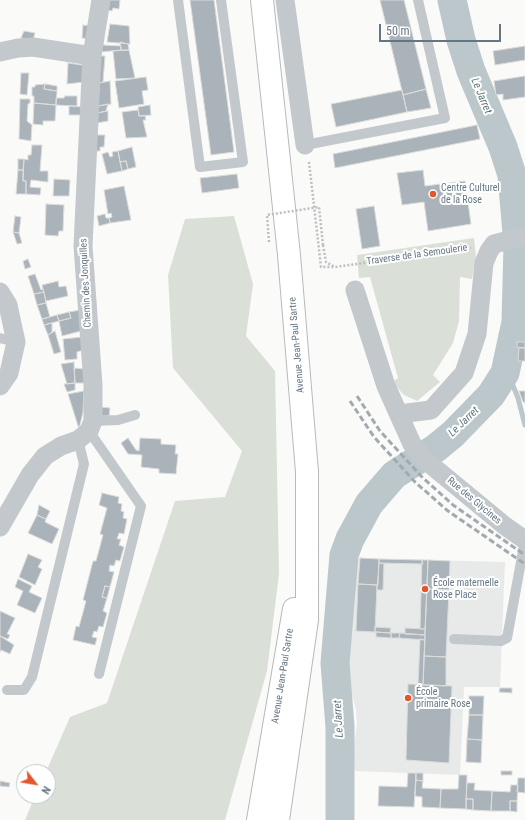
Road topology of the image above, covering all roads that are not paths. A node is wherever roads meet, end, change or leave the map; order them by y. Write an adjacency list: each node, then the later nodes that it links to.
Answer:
1 (101, 0): 9 (street, Chemin des Jonquilles)
2 (178, 0): 3 (lane)
3 (221, 0)
4 (251, 0): 12 (main road, Avenue Jean-Paul Sartre)
5 (262, 0): 12 (main road, Avenue Jean-Paul Sartre)
6 (285, 0): 10 (street)
7 (418, 0): 10 (lane)
8 (0, 52): 9 (street)
9 (92, 56): 19 (street, Chemin des Jonquilles)
10 (305, 145)
11 (525, 236): 17 (street)
12 (289, 255): 21 (main road, Avenue Jean-Paul Sartre)
13 (355, 290): 17 (street, Rue des Glycines)
14 (0, 292): 15 (street)
15 (8, 340): 16 (street)
16 (0, 386)
17 (399, 414): 22 (street, Rue des Glycines)
18 (135, 415): 19 (lane)
19 (87, 431): 20 (street); 24 (lane); 25 (lane)
20 (0, 527)
21 (306, 531): 26 (main road, Avenue Jean-Paul Sartre); 27 (main road, Avenue Jean-Paul Sartre)
22 (525, 540): 23 (lane)
23 (454, 639)
24 (99, 674)
25 (7, 690)
26 (258, 820)
27 (278, 820)

